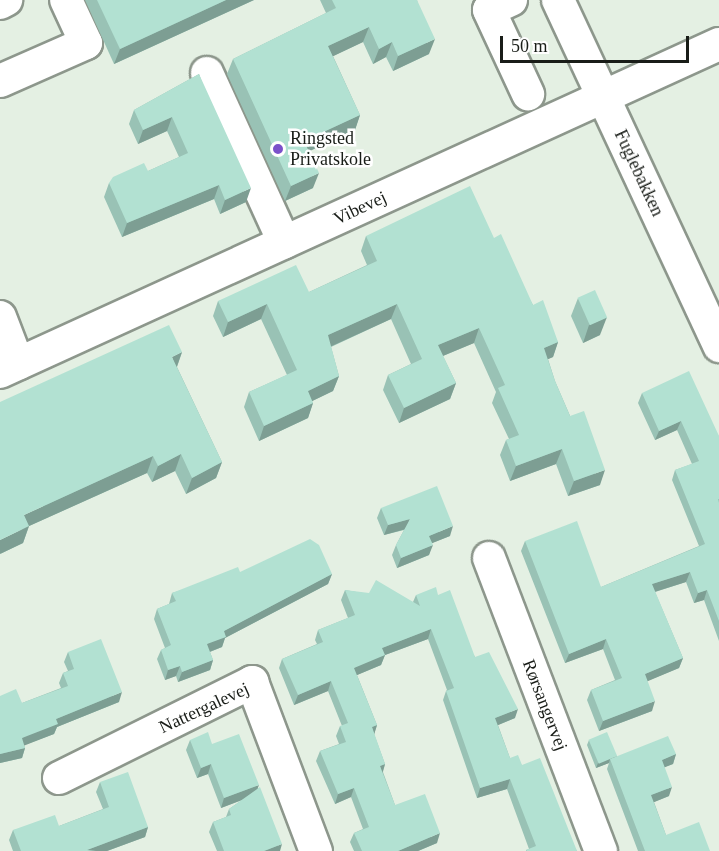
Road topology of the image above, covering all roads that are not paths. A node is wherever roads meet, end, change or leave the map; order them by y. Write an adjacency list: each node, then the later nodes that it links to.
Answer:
1 (6, 0): 5 (street)
2 (66, 0): 8 (street)
3 (511, 0): 9 (street)
4 (558, 0): 10 (street, Fuglebakken)
5 (0, 3)
6 (719, 44): 10 (street, Vibevej)
7 (207, 74): 11 (street)
8 (0, 81)
9 (528, 94)
10 (604, 97): 11 (street, Vibevej); 13 (street, Fuglebakken)
11 (284, 242): 14 (street, Vibevej)
12 (0, 317): 14 (street)
13 (719, 346)
14 (9, 368)
15 (489, 558): 18 (street, Rørsangervej)
16 (59, 778): 17 (street, Nattergalevej)
17 (316, 851)
18 (601, 851)

